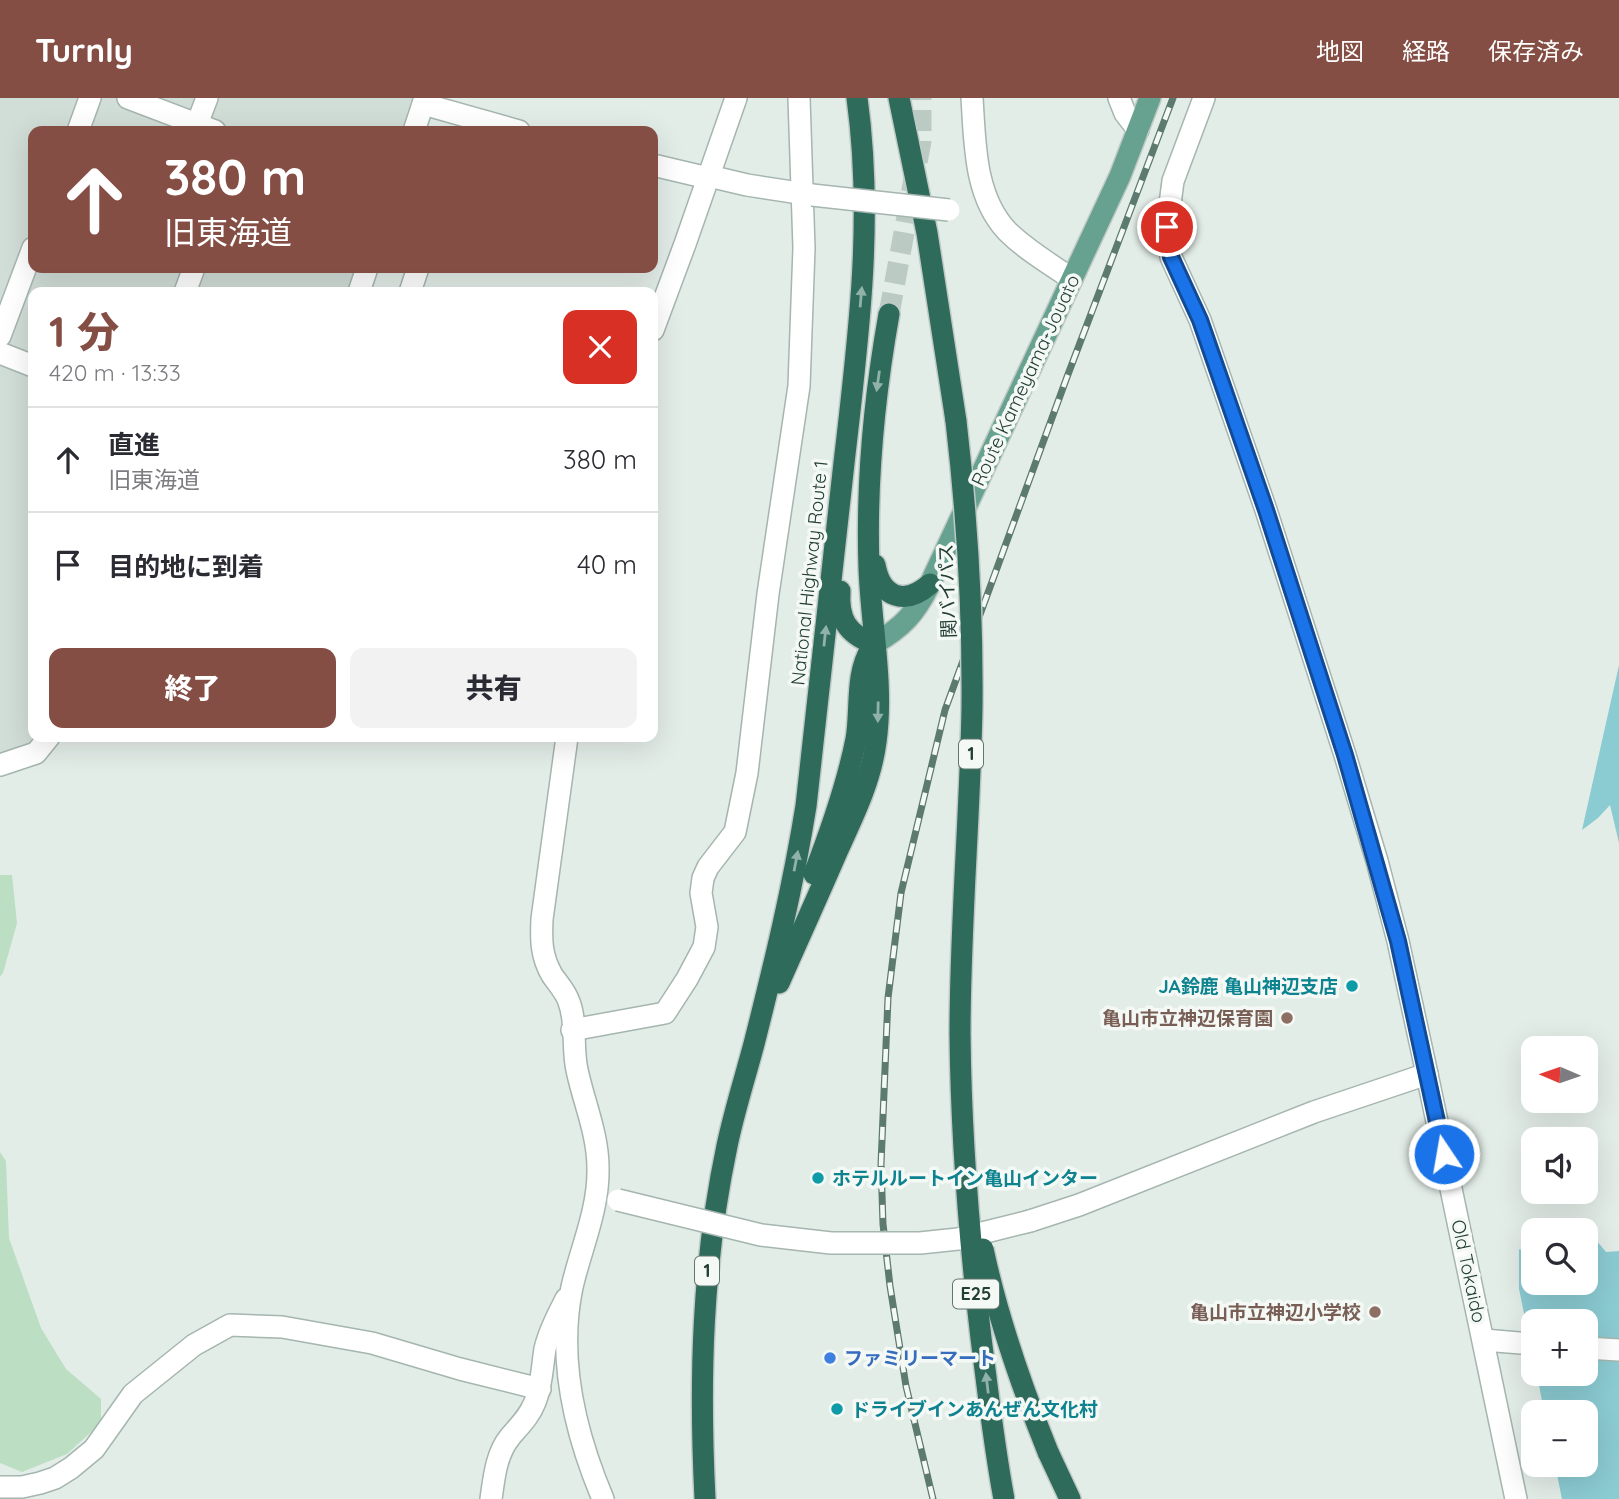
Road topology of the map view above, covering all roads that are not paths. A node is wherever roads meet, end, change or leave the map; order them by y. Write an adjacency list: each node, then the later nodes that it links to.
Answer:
1 (90, 98): 15 (street)
2 (128, 98): 16 (street)
3 (207, 98): 17 (street)
4 (736, 98): 21 (street)
5 (799, 98): 22 (street)
6 (857, 98): 32 (highway, National Highway Route 1 / 1, one-way to 6)
7 (899, 98): 43 (highway, 関バイパス / 1, bridge)
8 (972, 98): 26 (street)
9 (1119, 98): 19 (street)
10 (1150, 98): 19 (main road, Route Kameyama-Jouato)
11 (1191, 98): 23 (street)
12 (1204, 98): 23 (street)
13 (424, 101): 14 (street); 18 (street)
14 (470, 124)
15 (80, 126)
16 (201, 126)
17 (206, 126)
18 (416, 126)
19 (1138, 130): 26 (main road, Route Kameyama-Jouato)
20 (658, 166): 21 (street)
21 (708, 177): 22 (street); 28 (street)
22 (808, 194): 24 (street, bridge); 40 (street)
23 (1169, 202): 42 (street, Old Tokaido)
24 (949, 210)
25 (28, 261): 29 (street)
26 (1072, 279): 34 (main road, Route Kameyama-Jouato)
27 (889, 314): 33 (highway, National Highway Route 1 / 1, one-way to 33)
28 (658, 316)
29 (0, 336)
30 (0, 353): 31 (street)
31 (28, 364)
32 (853, 390): 35 (highway); 39 (highway, National Highway Route 1 / 1, one-way to 32)
33 (870, 454): 34 (highway); 35 (highway, National Highway Route 1 / 1)
34 (930, 584): 35 (main road, Route Kameyama-Jouato)
35 (874, 644): 39 (highway); 41 (highway, National Highway Route 1 / 1, one-way to 41)
36 (45, 742): 38 (street)
37 (566, 742): 40 (street)
38 (0, 765)
39 (769, 980): 41 (highway, National Highway Route 1 / 1)
40 (572, 1030): 44 (street)
41 (753, 1047): 54 (highway, National Highway Route 1 / 1)
42 (1427, 1074): 44 (street, bridge); 46 (street, Old Tokaido)
43 (961, 1087): 55 (highway, E25, one-way to 43, bridge); 56 (highway, E25, bridge)
44 (595, 1196): 45 (street)
45 (572, 1288): 50 (street); 53 (street)
46 (1492, 1341): 47 (street); 57 (street, Old Tokaido)
47 (1521, 1343)
48 (1598, 1349): 49 (street)
49 (1619, 1350)
50 (540, 1389): 51 (street); 52 (street)
51 (0, 1487)
52 (491, 1499)
53 (603, 1499)
54 (705, 1499)
55 (1004, 1499)
56 (1070, 1499)
57 (1516, 1499)

